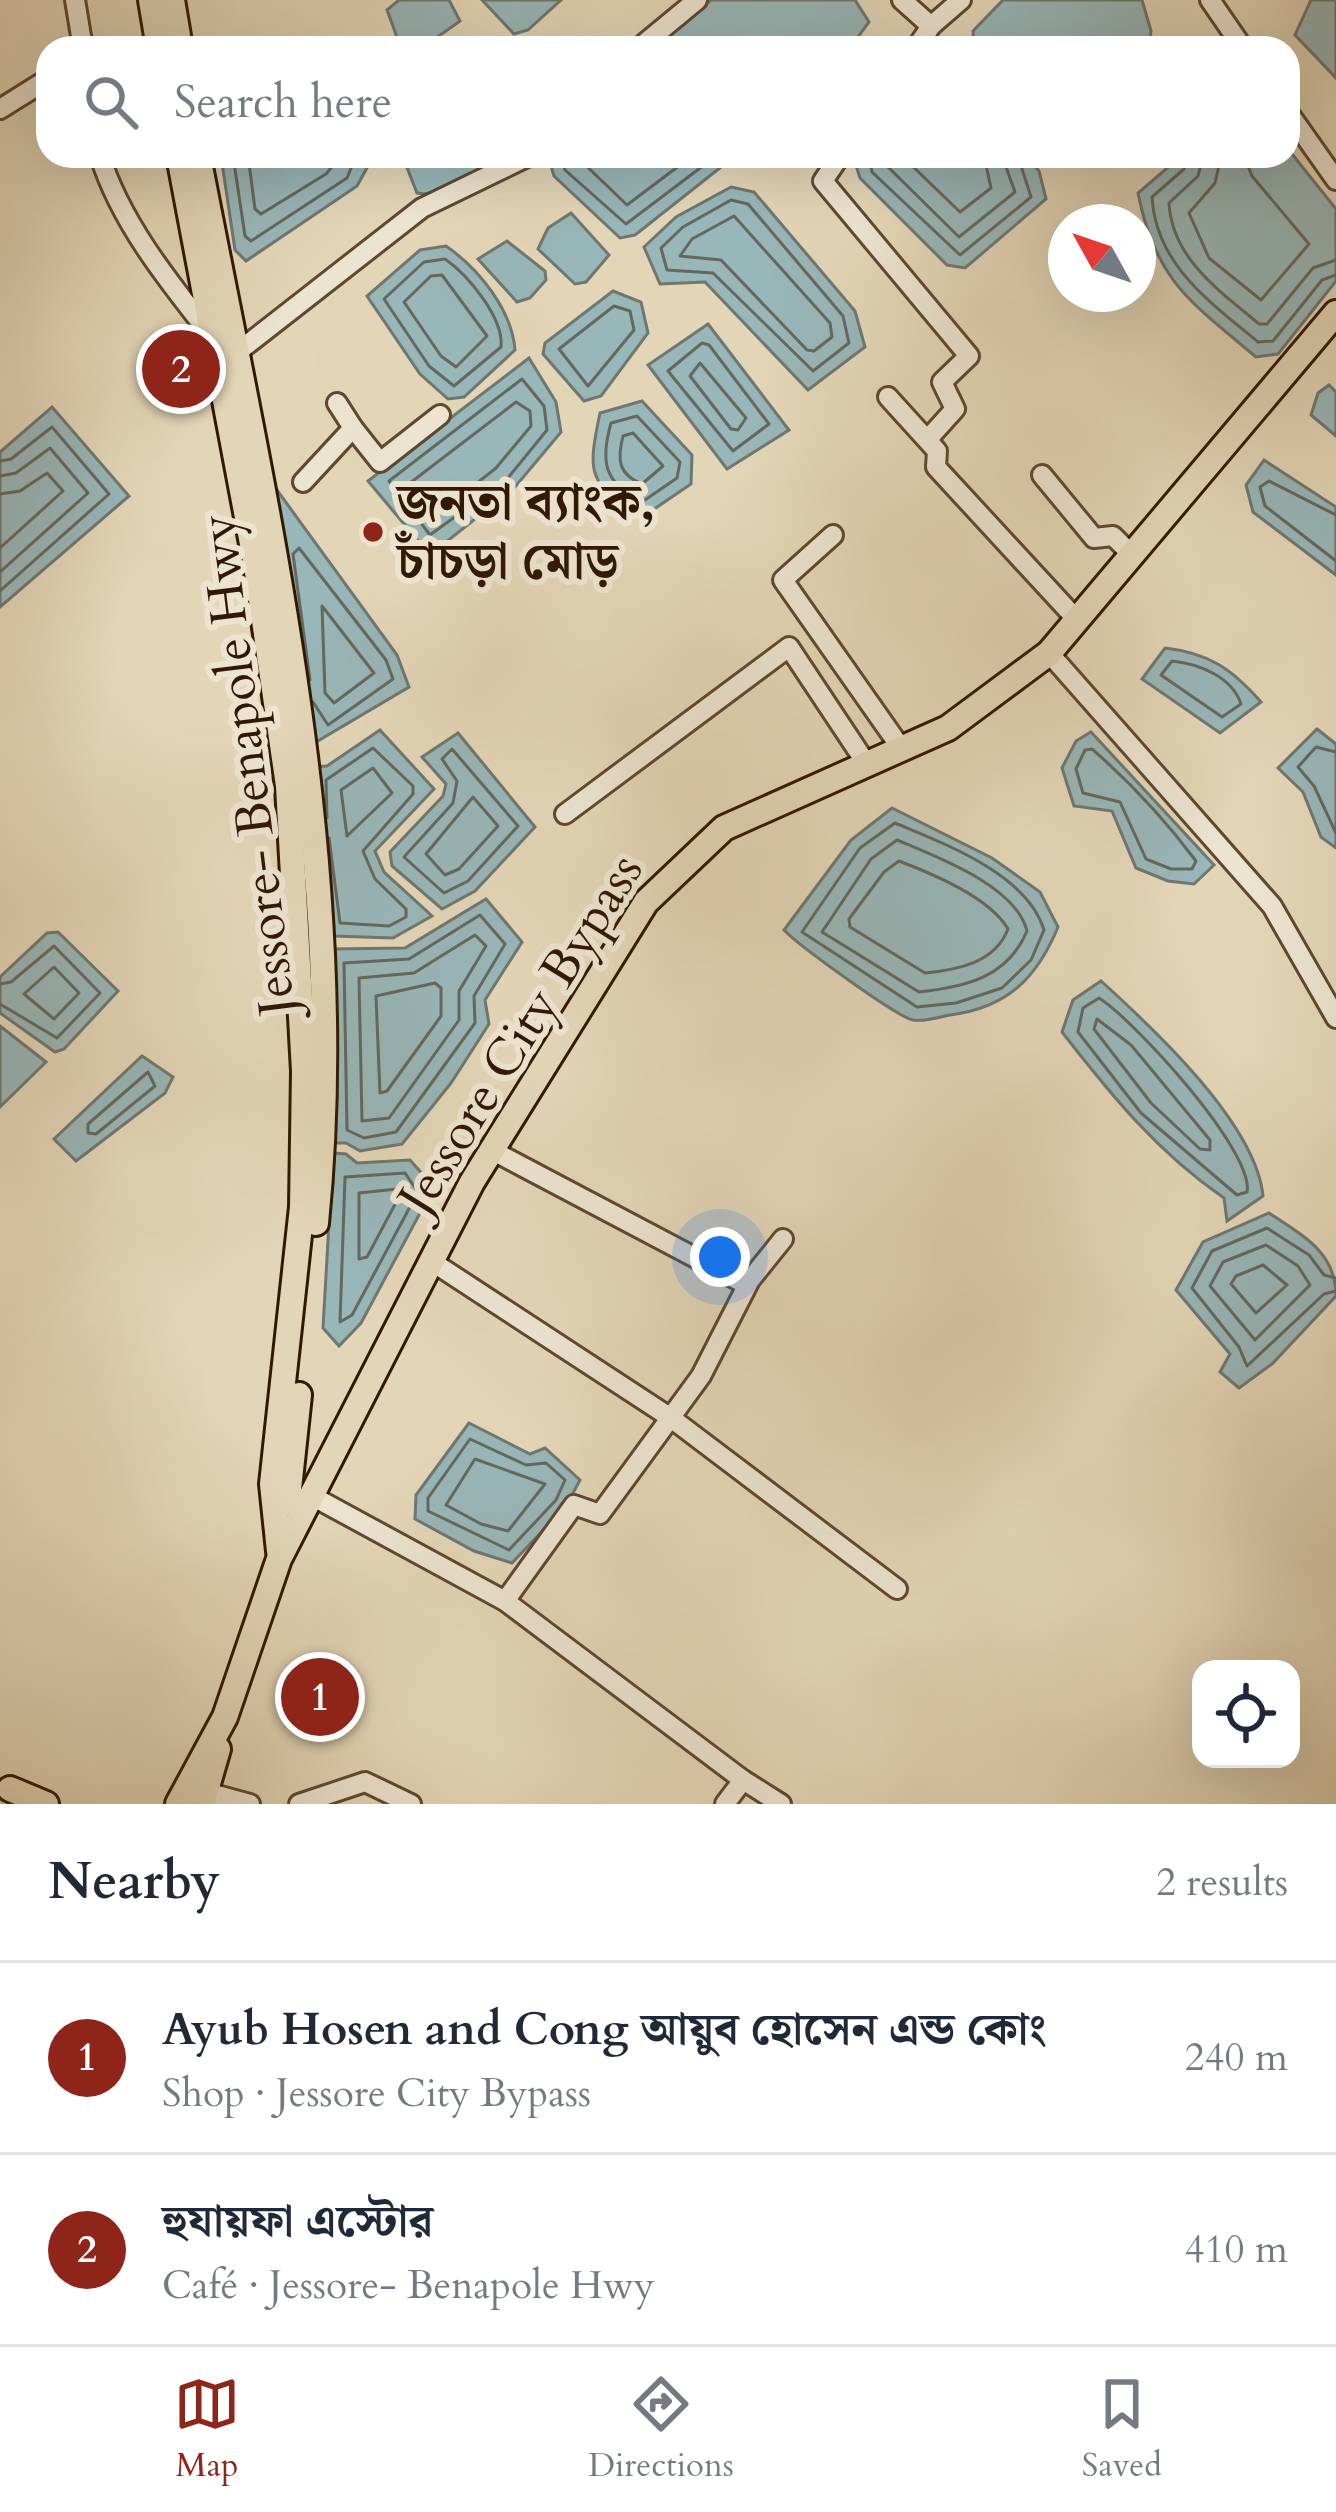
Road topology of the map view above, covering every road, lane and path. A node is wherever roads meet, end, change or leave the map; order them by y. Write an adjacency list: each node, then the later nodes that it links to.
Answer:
1 (75, 0): 9 (street)
2 (151, 0): 10 (highway)
3 (172, 0): 11 (highway)
4 (697, 0): 12 (street)
5 (902, 0): 8 (street)
6 (961, 0): 8 (street)
7 (1210, 0): 14 (street)
8 (931, 26): 13 (street)
9 (80, 36)
10 (157, 36)
11 (178, 36)
12 (654, 36)
13 (924, 36)
14 (1235, 36)
15 (36, 86): 16 (street)
16 (0, 109)
17 (1300, 129): 23 (street)
18 (104, 168): 25 (street)
19 (180, 168): 25 (highway, Jessore- Benapole Hwy)
20 (201, 168): 26 (highway, Jessore- Benapole Hwy)
21 (504, 168): 26 (street)
22 (832, 168): 34 (street)
23 (1336, 180)
24 (1336, 313): 33 (highway, Jessore City Bypass)
25 (213, 338): 48 (highway, Jessore- Benapole Hwy)
26 (235, 355): 48 (highway, Jessore- Benapole Hwy)
27 (337, 404): 29 (street)
28 (440, 415): 29 (street)
29 (353, 428): 31 (street)
30 (1042, 475): 33 (street)
31 (303, 482)
32 (832, 535): 35 (street)
33 (1133, 556): 34 (highway, Jessore City Bypass)
34 (1078, 621): 37 (highway, Jessore City Bypass)
35 (818, 627): 36 (street); 38 (street)
36 (789, 647): 39 (street); 40 (street)
37 (1049, 653): 38 (highway, Jessore City Bypass); 41 (street)
38 (901, 748): 39 (highway, Jessore City Bypass)
39 (866, 764): 42 (highway, Jessore City Bypass)
40 (565, 814)
41 (1336, 1018)
42 (495, 1153): 44 (highway, Jessore City Bypass); 45 (street)
43 (783, 1239): 45 (street)
44 (431, 1261): 46 (street); 47 (highway, Jessore City Bypass)
45 (747, 1285): 46 (street)
46 (671, 1418): 50 (street); 51 (street)
47 (310, 1496): 49 (highway, Jessore City Bypass); 51 (street)
48 (278, 1509): 49 (highway, Jessore- Benapole Hwy)
49 (279, 1559): 52 (highway, Jessore City Bypass)
50 (897, 1589)
51 (505, 1601): 53 (street)
52 (224, 1717): 55 (highway); 57 (highway)
53 (743, 1780): 61 (street); 62 (street)
54 (13, 1791): 56 (highway)
55 (204, 1798): 58 (street)
56 (46, 1804)
57 (178, 1804)
58 (250, 1804)
59 (299, 1804): 60 (street)
60 (411, 1804)
61 (725, 1804)
62 (781, 1804)

